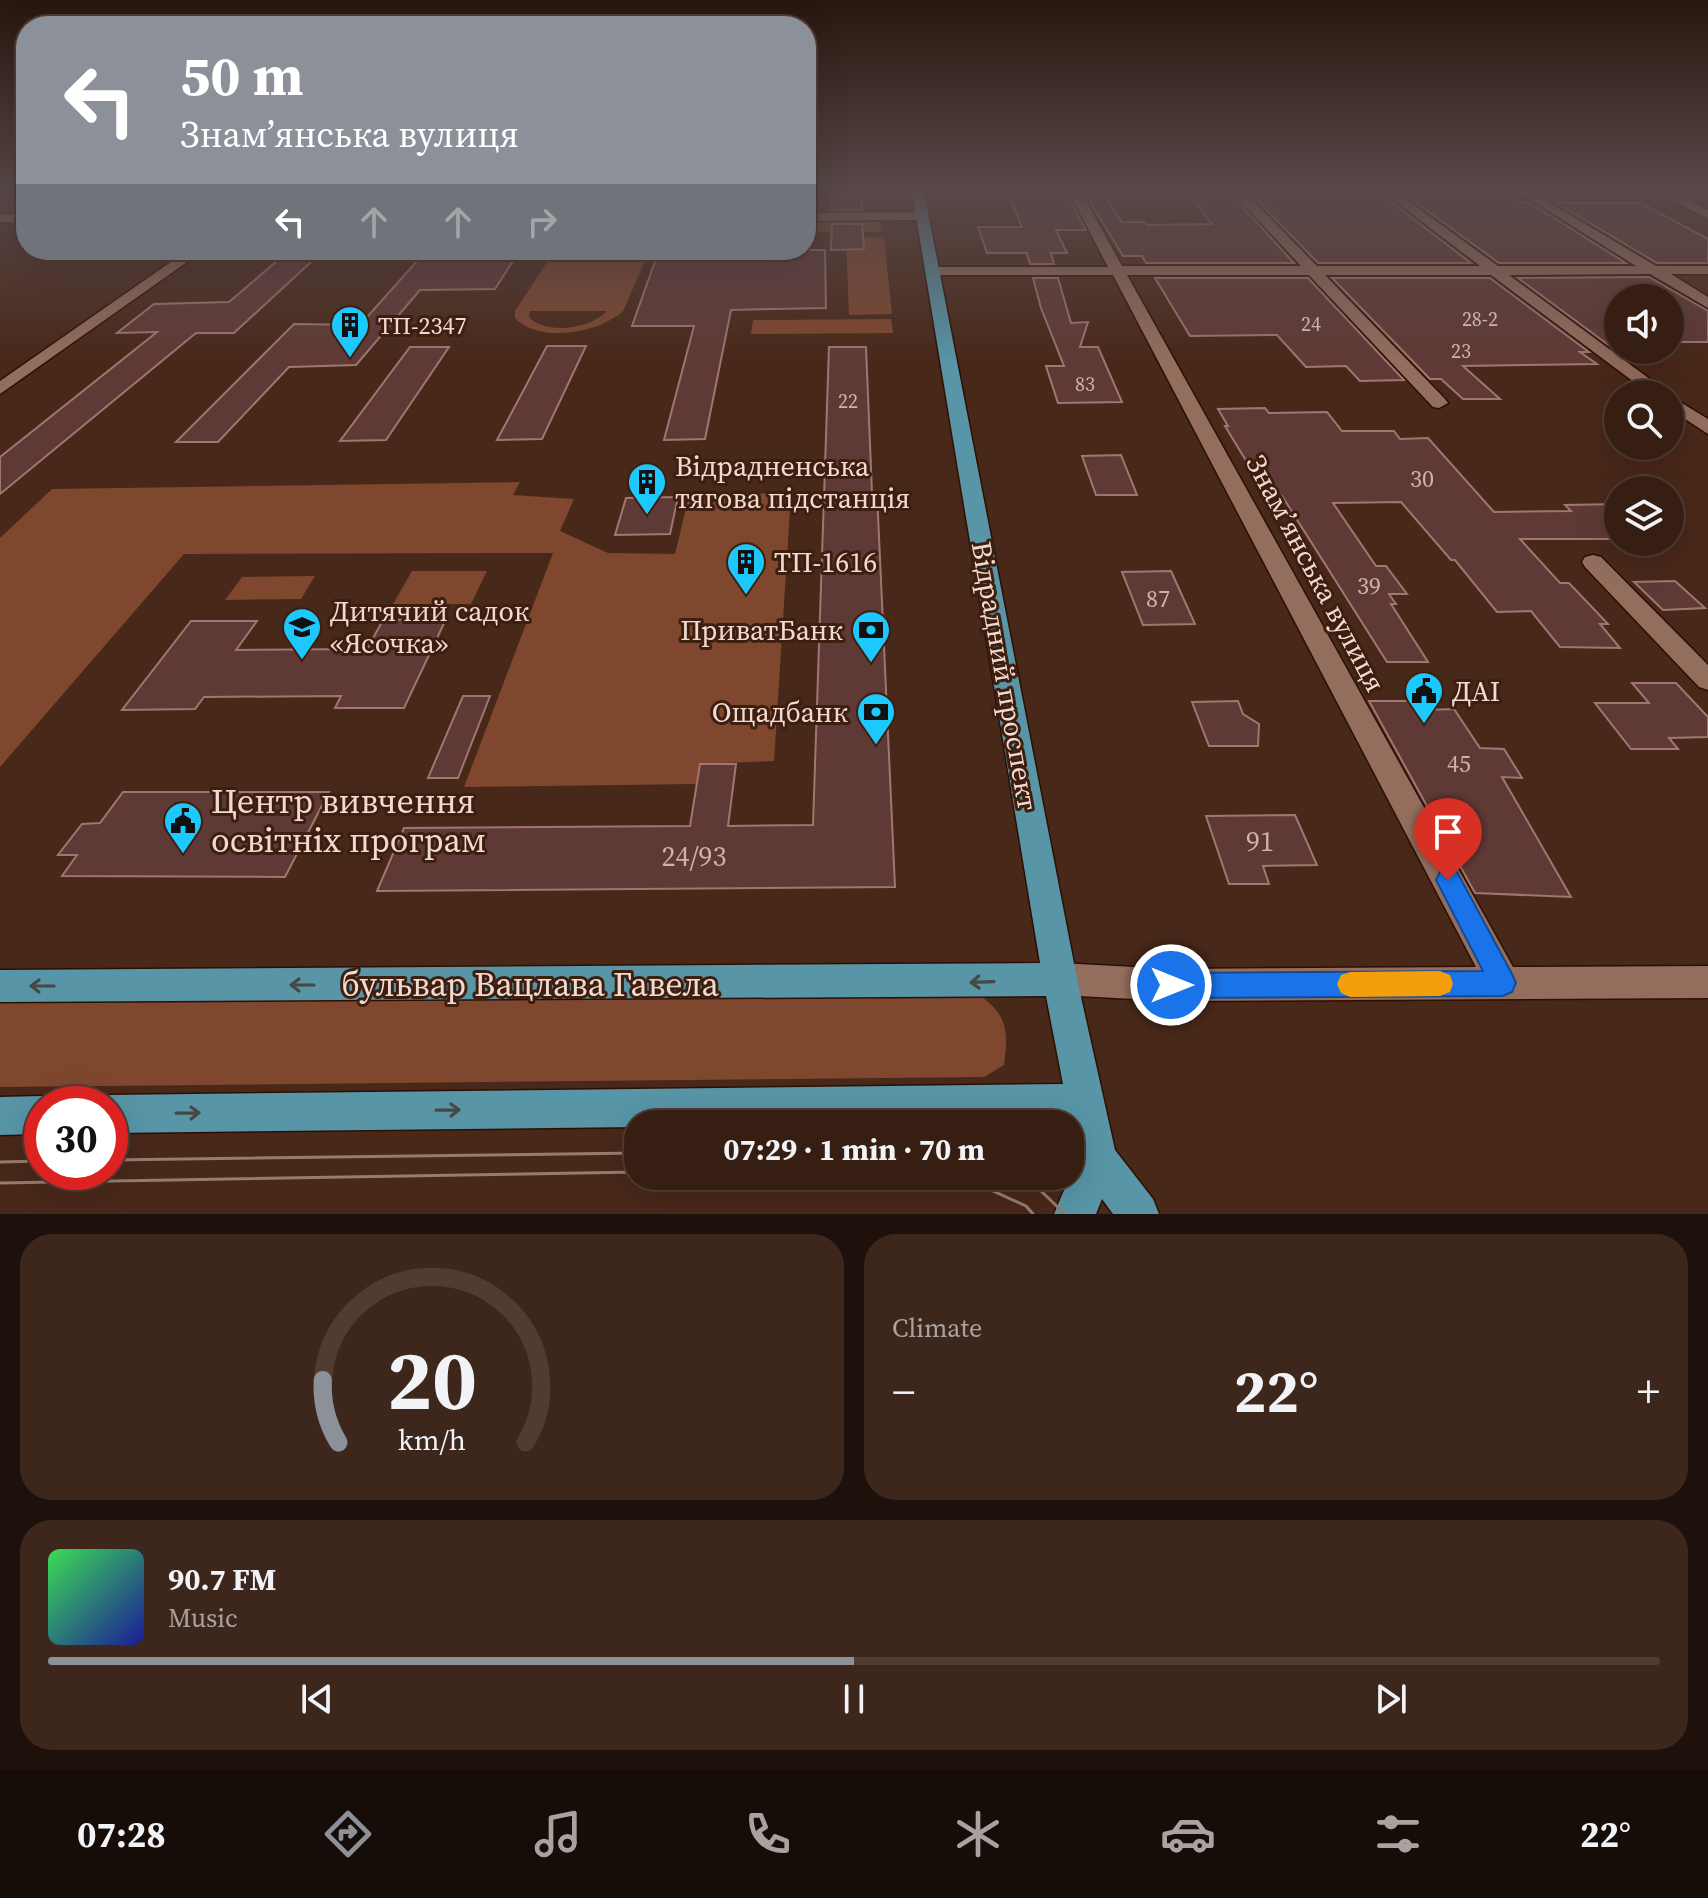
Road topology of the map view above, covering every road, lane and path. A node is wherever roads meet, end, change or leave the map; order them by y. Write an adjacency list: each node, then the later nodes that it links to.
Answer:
1 (928, 249): 10 (main road, Відрадний проспект)
2 (1107, 249): 11 (street, Знамʼянська вулиця)
3 (1290, 249): 12 (street)
4 (1463, 249): 7 (street)
5 (1616, 249): 8 (street)
6 (183, 260): 15 (street)
7 (1489, 269): 8 (street); 12 (street); 14 (street)
8 (1651, 270): 9 (street); 13 (street)
9 (1708, 270)
10 (932, 271): 11 (street); 21 (main road, Відрадний проспект)
11 (1119, 271): 12 (street); 23 (street, Знамʼянська вулиця)
12 (1311, 271): 16 (street)
13 (1708, 303)
14 (1642, 380)
15 (0, 389)
16 (1439, 403)
17 (1684, 411): 18 (street)
18 (1708, 428)
19 (1593, 562): 20 (street)
20 (1708, 681)
21 (1060, 979): 23 (street); 24 (main road, бульвар Вацлава Гавела, one-way to 24); 25 (main road, Відрадний проспект)
22 (1708, 982): 23 (street)
23 (1503, 983)
24 (0, 986)
25 (1085, 1103): 26 (main road, one-way to 25); 29 (main road, Відрадний проспект)
26 (128, 1114)
27 (24, 1115): 28 (main road)
28 (0, 1116)
29 (1097, 1159): 30 (main road); 31 (main road, Відрадний проспект)
30 (1075, 1214)
31 (1138, 1214)

